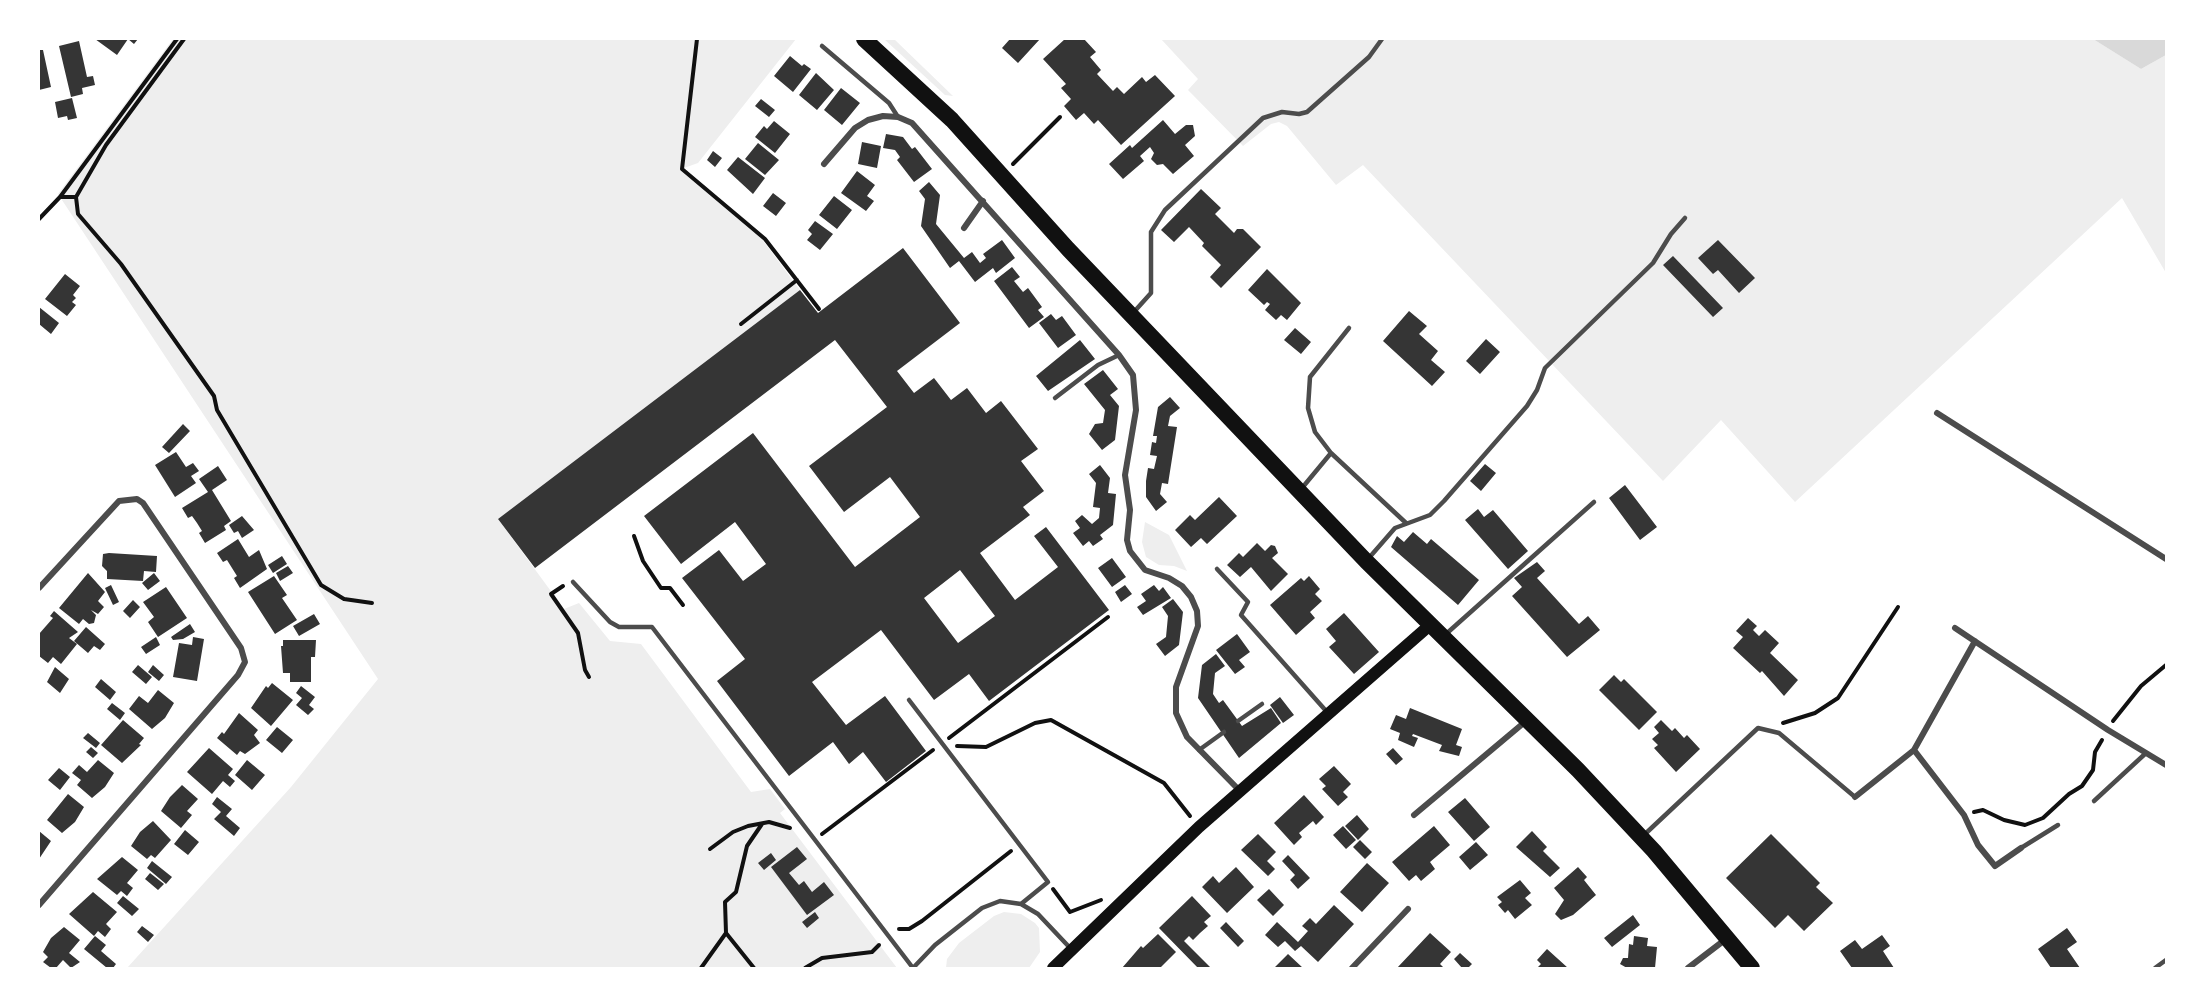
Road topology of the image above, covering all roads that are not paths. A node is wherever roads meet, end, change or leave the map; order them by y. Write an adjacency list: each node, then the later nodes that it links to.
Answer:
1 (864, 39): 9 (highway)
2 (1382, 39): 9 (lane)
3 (822, 46): 4 (lane)
4 (898, 117): 5 (street); 6 (street)
5 (824, 164)
6 (982, 201): 8 (street); 11 (street)
7 (1685, 218): 17 (lane)
8 (964, 228)
9 (1131, 315): 15 (highway)
10 (1349, 328): 14 (lane)
11 (1119, 355): 12 (lane); 33 (street)
12 (1055, 398)
13 (1937, 413): 18 (street)
14 (1331, 453): 15 (lane); 17 (lane)
15 (1300, 490): 19 (highway)
16 (1594, 502): 25 (lane)
17 (1406, 523): 19 (lane)
18 (2166, 559)
19 (1366, 561): 23 (highway)
20 (1217, 569): 29 (lane)
21 (573, 582): 50 (lane)
22 (40, 587): 45 (street)
23 (1430, 625): 25 (highway); 29 (main road)
24 (1955, 628): 26 (street)
25 (1442, 637): 31 (highway)
26 (1975, 641): 34 (street); 35 (street)
27 (909, 700): 44 (lane)
28 (1262, 704): 30 (lane)
29 (1328, 713): 37 (main road)
30 (1238, 721)
31 (1527, 721): 40 (street); 42 (highway)
32 (1224, 732): 33 (lane)
33 (1199, 750): 37 (street)
34 (1914, 750): 38 (street); 43 (street)
35 (2146, 753): 36 (street); 39 (lane)
36 (2166, 765)
37 (1239, 790): 48 (main road)
38 (1855, 797): 42 (lane)
39 (2094, 801)
40 (1414, 815)
41 (2058, 825): 43 (lane)
42 (1642, 837): 47 (highway)
43 (2020, 848)
44 (1021, 904): 48 (lane); 50 (lane)
45 (39, 905)
46 (1408, 909): 52 (street)
47 (1728, 937): 53 (street); 54 (highway)
48 (1072, 950): 51 (main road)
49 (2166, 960): 55 (lane)
50 (913, 968)
51 (1053, 968)
52 (1352, 968)
53 (1688, 968)
54 (1752, 968)
55 (2155, 968)

